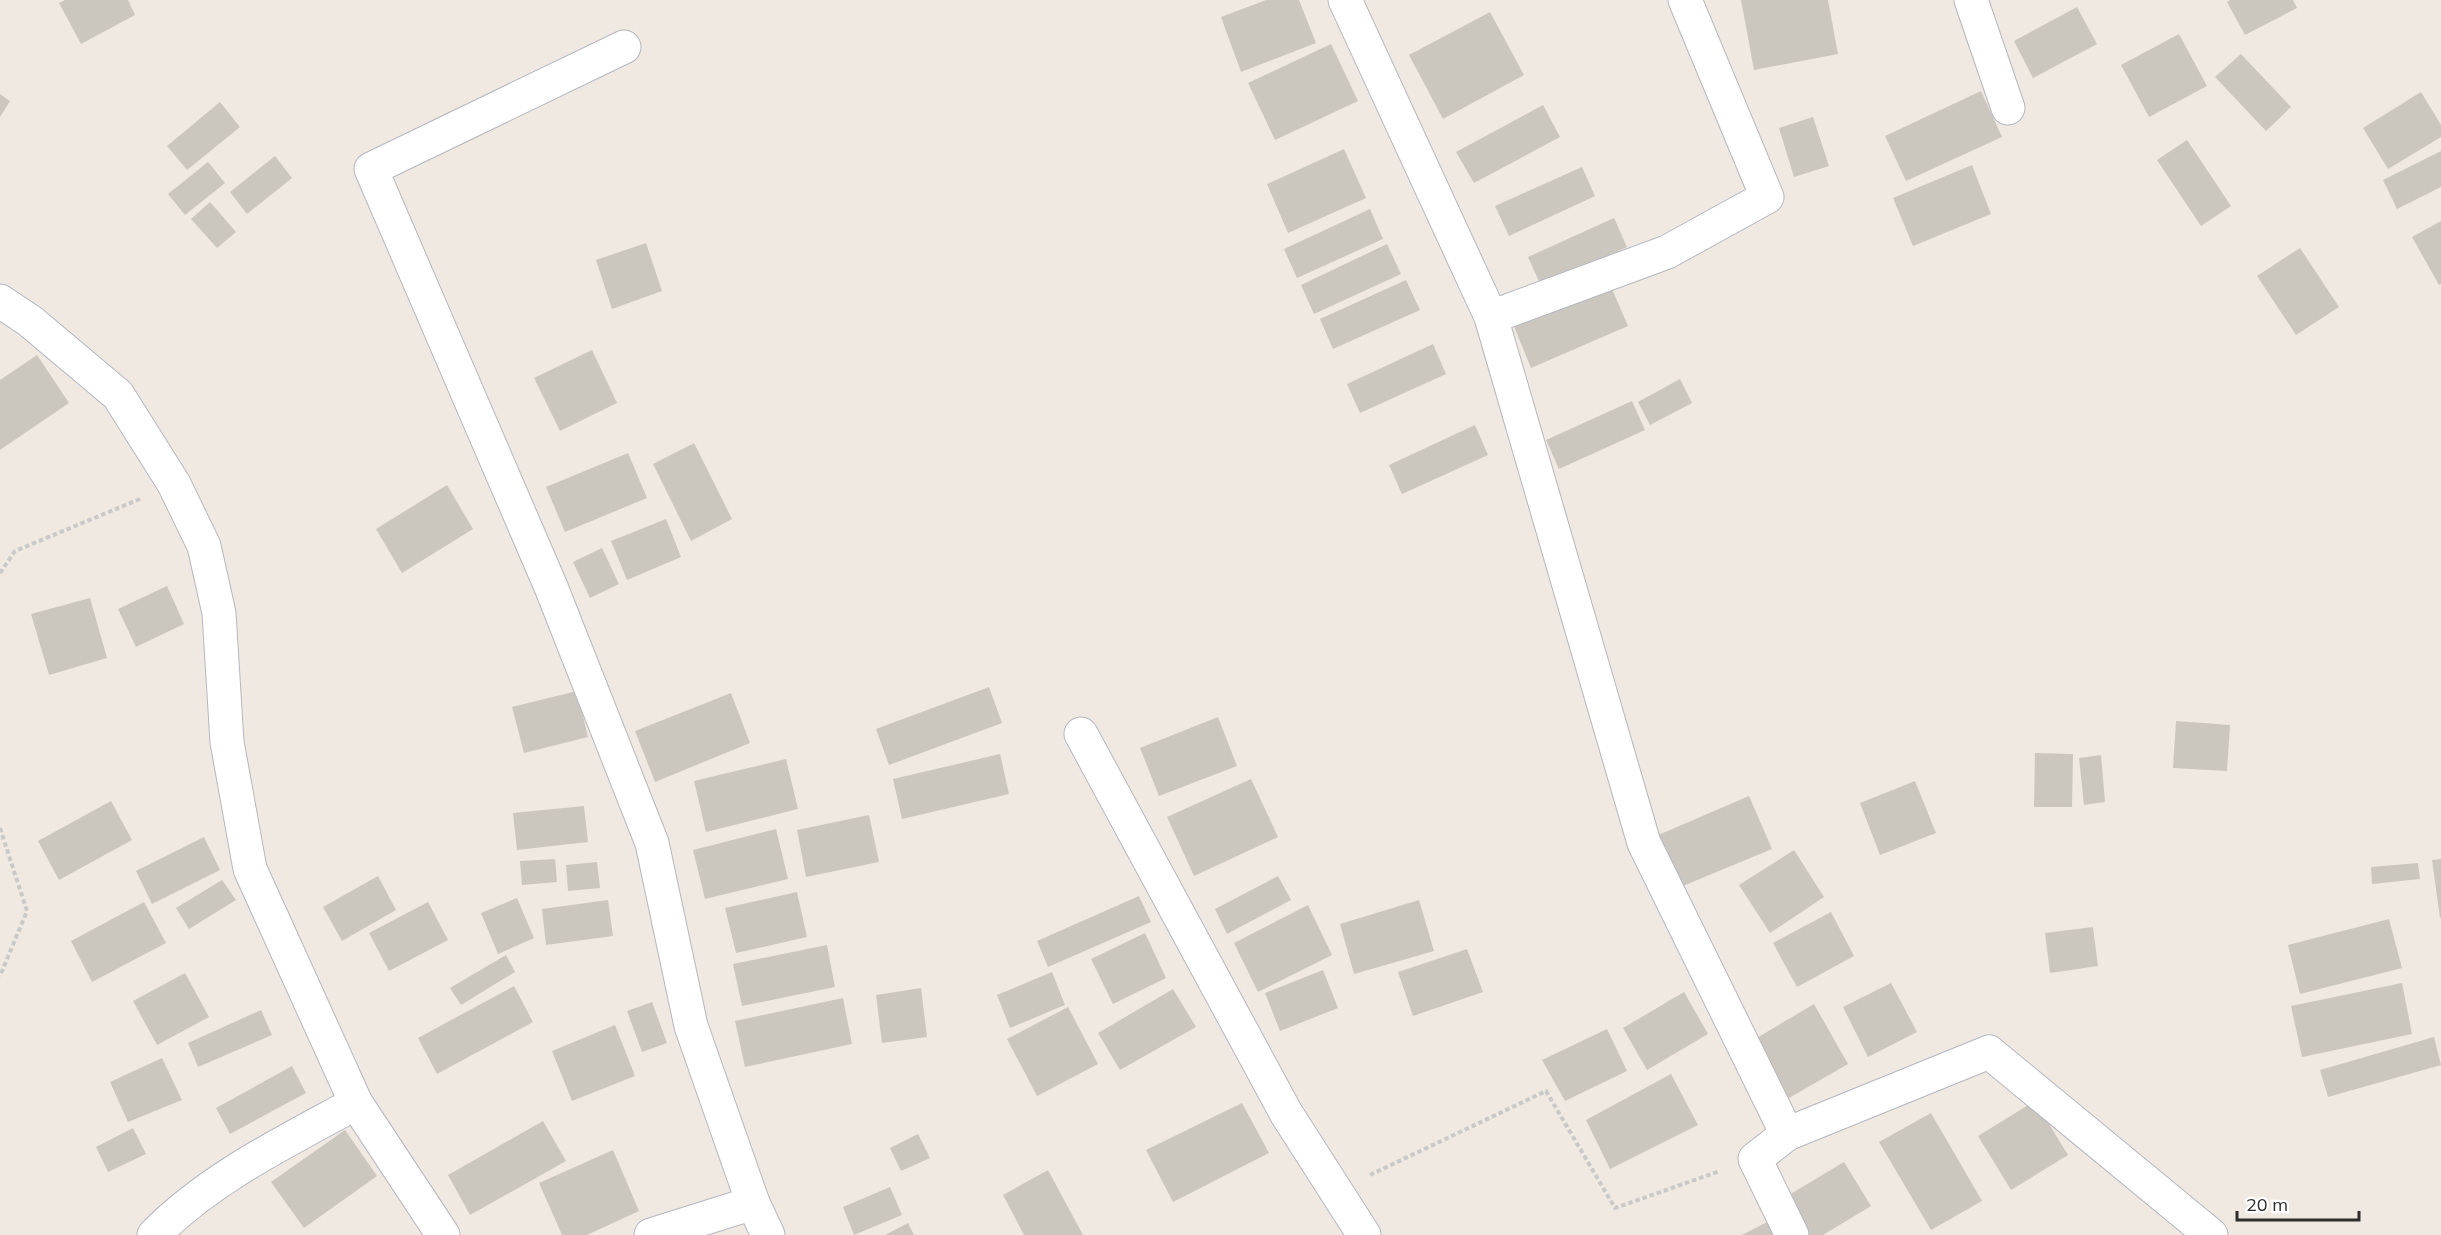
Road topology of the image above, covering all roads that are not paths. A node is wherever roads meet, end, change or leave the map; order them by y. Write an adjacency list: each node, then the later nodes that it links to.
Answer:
1 (1345, 0): 7 (street)
2 (1685, 0): 7 (street)
3 (1971, 0): 5 (street)
4 (624, 47): 11 (street)
5 (2008, 108)
6 (0, 301): 9 (street)
7 (1491, 317): 10 (street)
8 (1081, 734): 16 (street)
9 (356, 1103): 12 (street); 13 (street)
10 (1787, 1134): 17 (street); 18 (street)
11 (753, 1203): 14 (street); 15 (street)
12 (154, 1235)
13 (443, 1235)
14 (651, 1235)
15 (768, 1235)
16 (1364, 1235)
17 (1792, 1235)
18 (2211, 1235)

